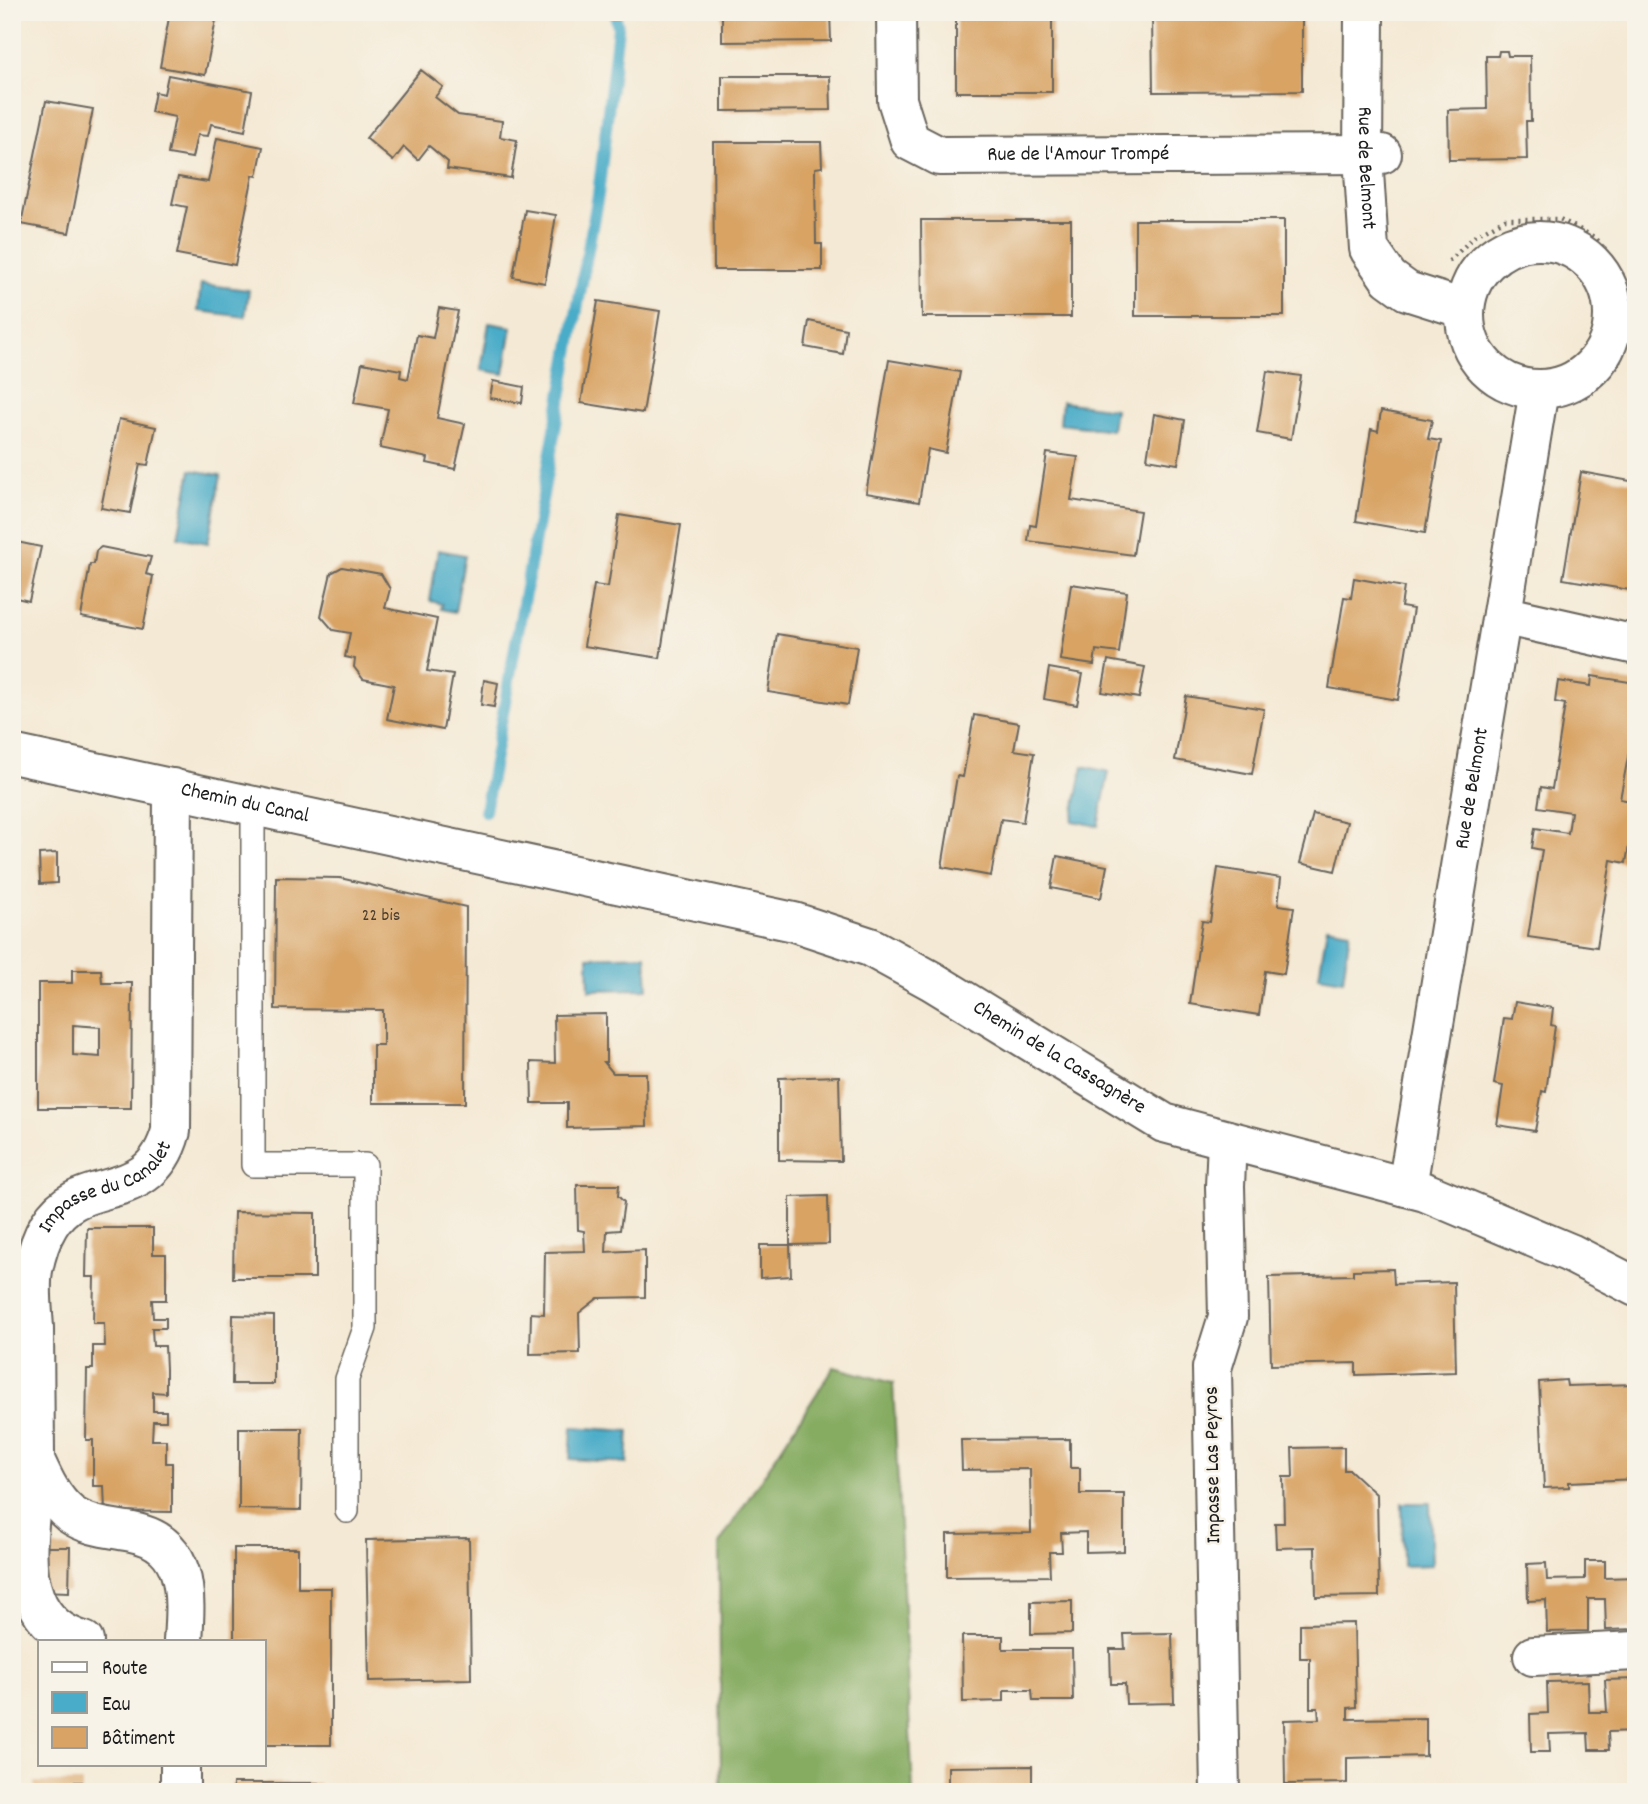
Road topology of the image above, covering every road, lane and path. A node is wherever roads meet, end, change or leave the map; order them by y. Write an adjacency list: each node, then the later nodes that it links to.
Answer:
1 (896, 12): 3 (street, Rue de l'Amour Trompé)
2 (1364, 12): 3 (street, Rue de Belmont)
3 (1372, 155): 4 (street, Rue de Belmont)
4 (1464, 309): 5 (street); 5 (street)
5 (1539, 390): 6 (street, Rue de Belmont)
6 (1502, 615): 7 (street); 13 (street, Rue de Belmont)
7 (1636, 645)
8 (12, 754): 9 (street, Chemin du Canal)
9 (173, 788): 10 (street, Chemin du Canal); 15 (street, Impasse du Canalet)
10 (253, 805): 11 (street, Chemin du Canal); 16 (lane)
11 (477, 852): 12 (street, Chemin de la Cassagnère)
12 (1227, 1140): 13 (street, Chemin de la Cassagnère); 23 (street, Impasse Las Peyros)
13 (1407, 1187): 14 (street, Chemin de la Cassagnère)
14 (1636, 1287)
15 (35, 1460): 17 (street, Impasse du Canalet); 18 (street, Impasse du Canalet)
16 (347, 1511)
17 (82, 1640)
18 (183, 1640)
19 (1636, 1651): 20 (street)
20 (1533, 1656)
21 (180, 1766): 22 (street)
22 (180, 1792)
23 (1220, 1792)

